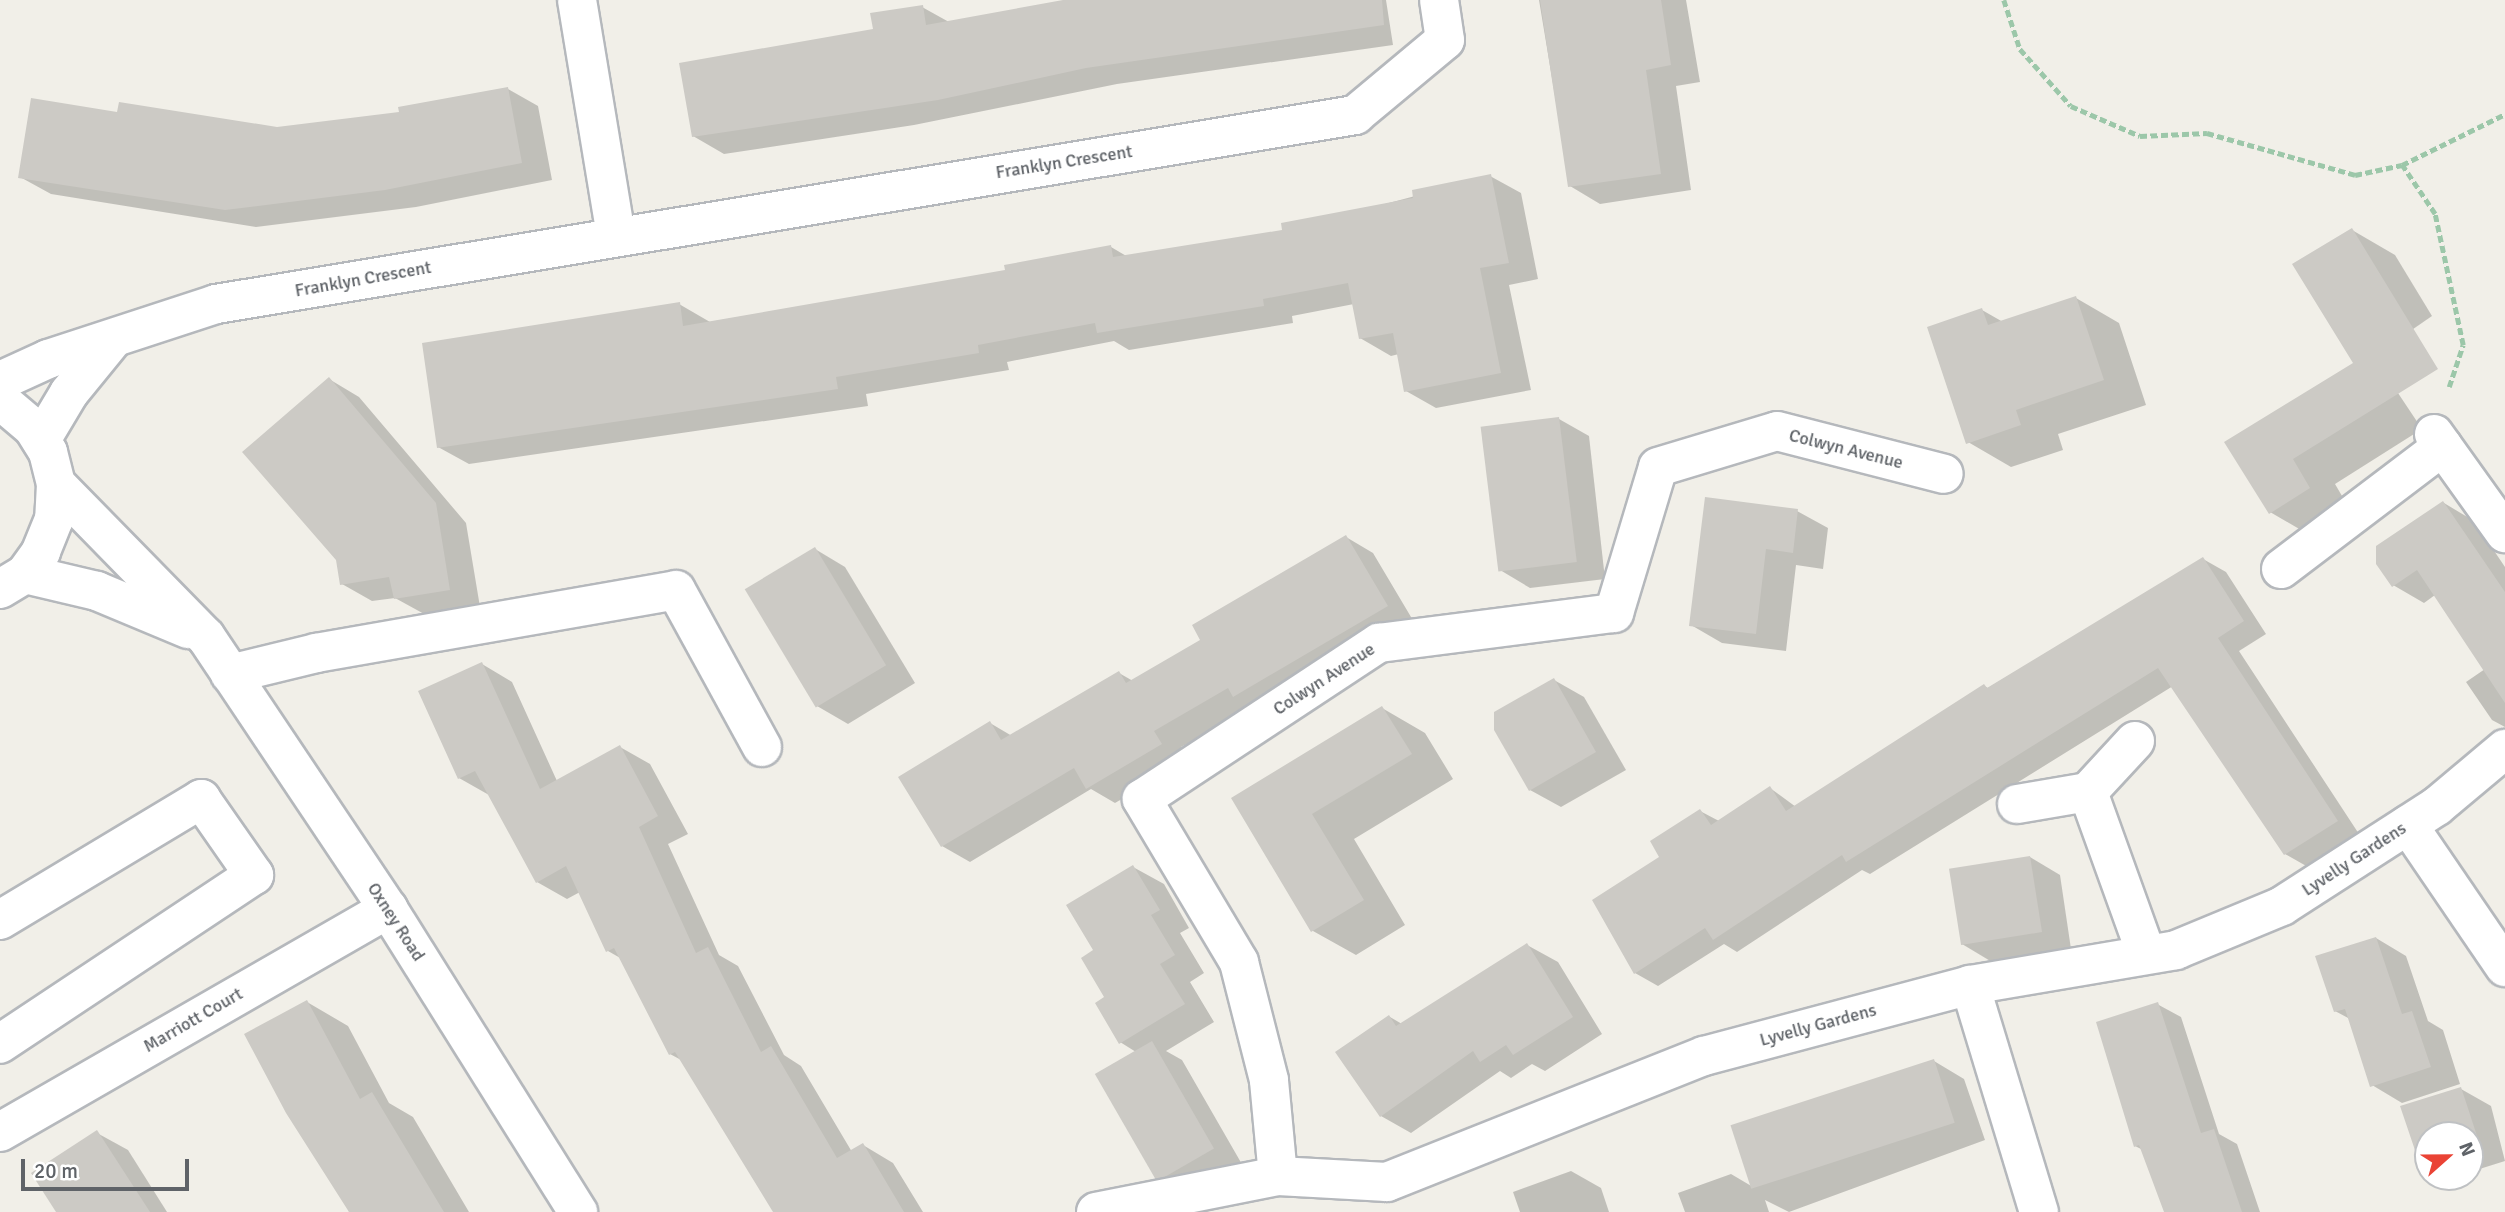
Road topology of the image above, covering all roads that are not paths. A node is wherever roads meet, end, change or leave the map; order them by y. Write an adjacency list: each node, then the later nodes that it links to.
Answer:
1 (577, 0): 3 (street)
2 (1439, 0): 3 (street, Franklyn Crescent)
3 (616, 235): 4 (street, Franklyn Crescent)
4 (113, 339): 5 (street, Franklyn Crescent); 7 (street)
5 (0, 381)
6 (0, 400): 7 (street)
7 (41, 440): 9 (street)
8 (1944, 474): 28 (street, Colwyn Avenue)
9 (56, 484): 12 (street); 13 (street, Oxney Road)
10 (2505, 533): 11 (street)
11 (2281, 569)
12 (13, 582): 13 (street)
13 (206, 637): 14 (street, Oxney Road)
14 (230, 674): 16 (street); 21 (street, Oxney Road)
15 (2136, 741): 18 (street)
16 (762, 747)
17 (2505, 750): 20 (street, Lyvelly Gardens)
18 (2088, 792): 19 (street); 23 (street)
19 (2017, 804)
20 (2408, 825): 23 (street, Lyvelly Gardens); 24 (street)
21 (388, 909): 27 (street, Marriott Court); 30 (street, Oxney Road)
22 (0, 920): 26 (street)
23 (2146, 953): 25 (street, Lyvelly Gardens)
24 (2505, 967)
25 (1970, 985): 29 (street, Lyvelly Gardens); 32 (street)
26 (0, 1044)
27 (0, 1132)
28 (1278, 1176): 29 (street, Lyvelly Gardens); 31 (street, Lyvelly Gardens)
29 (1392, 1197)
30 (578, 1212)
31 (1096, 1212)
32 (2039, 1212)

